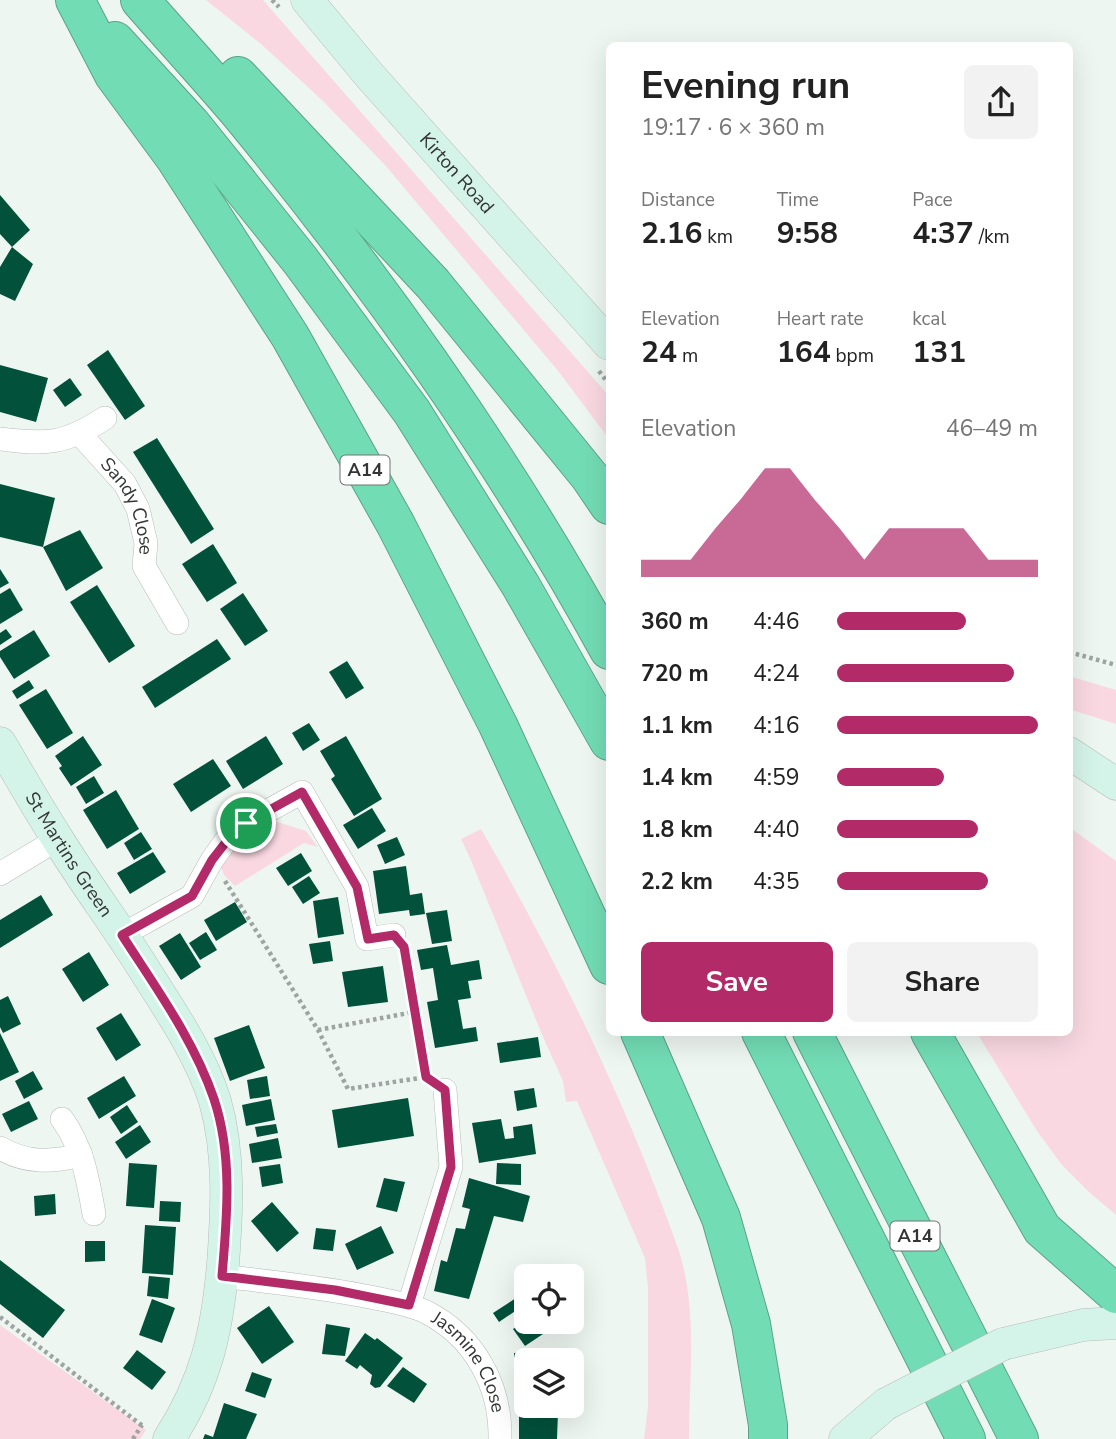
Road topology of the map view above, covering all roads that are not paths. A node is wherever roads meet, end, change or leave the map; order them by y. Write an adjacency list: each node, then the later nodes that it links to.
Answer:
1 (76, 0): 12 (highway, A14); 20 (highway, A14)
2 (141, 0): 11 (highway)
3 (168, 0): 9 (highway)
4 (307, 0): 5 (street, Kirton Road)
5 (606, 341)
6 (105, 418): 7 (street)
7 (80, 434): 8 (street); 10 (street, Sandy Close)
8 (0, 439)
9 (606, 501)
10 (177, 623)
11 (606, 644)
12 (606, 736)
13 (0, 743): 16 (street, St Martins Green)
14 (1073, 756): 15 (street)
15 (1116, 784)
16 (58, 839): 17 (street); 18 (street, St Martins Green)
17 (0, 874)
18 (122, 935): 19 (street); 30 (street, St Martins Green)
19 (394, 935)
20 (606, 959)
21 (642, 1036): 36 (highway)
22 (763, 1036): 38 (highway, A14)
23 (814, 1036): 39 (highway, A14)
24 (932, 1036): 31 (highway)
25 (435, 1083): 32 (street, Jasmine Close)
26 (62, 1119): 28 (street)
27 (0, 1149): 28 (street)
28 (81, 1156): 29 (street)
29 (94, 1214)
30 (222, 1276): 32 (street, Jasmine Close); 34 (street, St Martins Green)
31 (1116, 1294)
32 (409, 1305): 35 (street, Jasmine Close)
33 (1116, 1323): 37 (street, bridge)
34 (160, 1435)
35 (500, 1439)
36 (768, 1439)
37 (845, 1439)
38 (966, 1439)
39 (1018, 1439)

